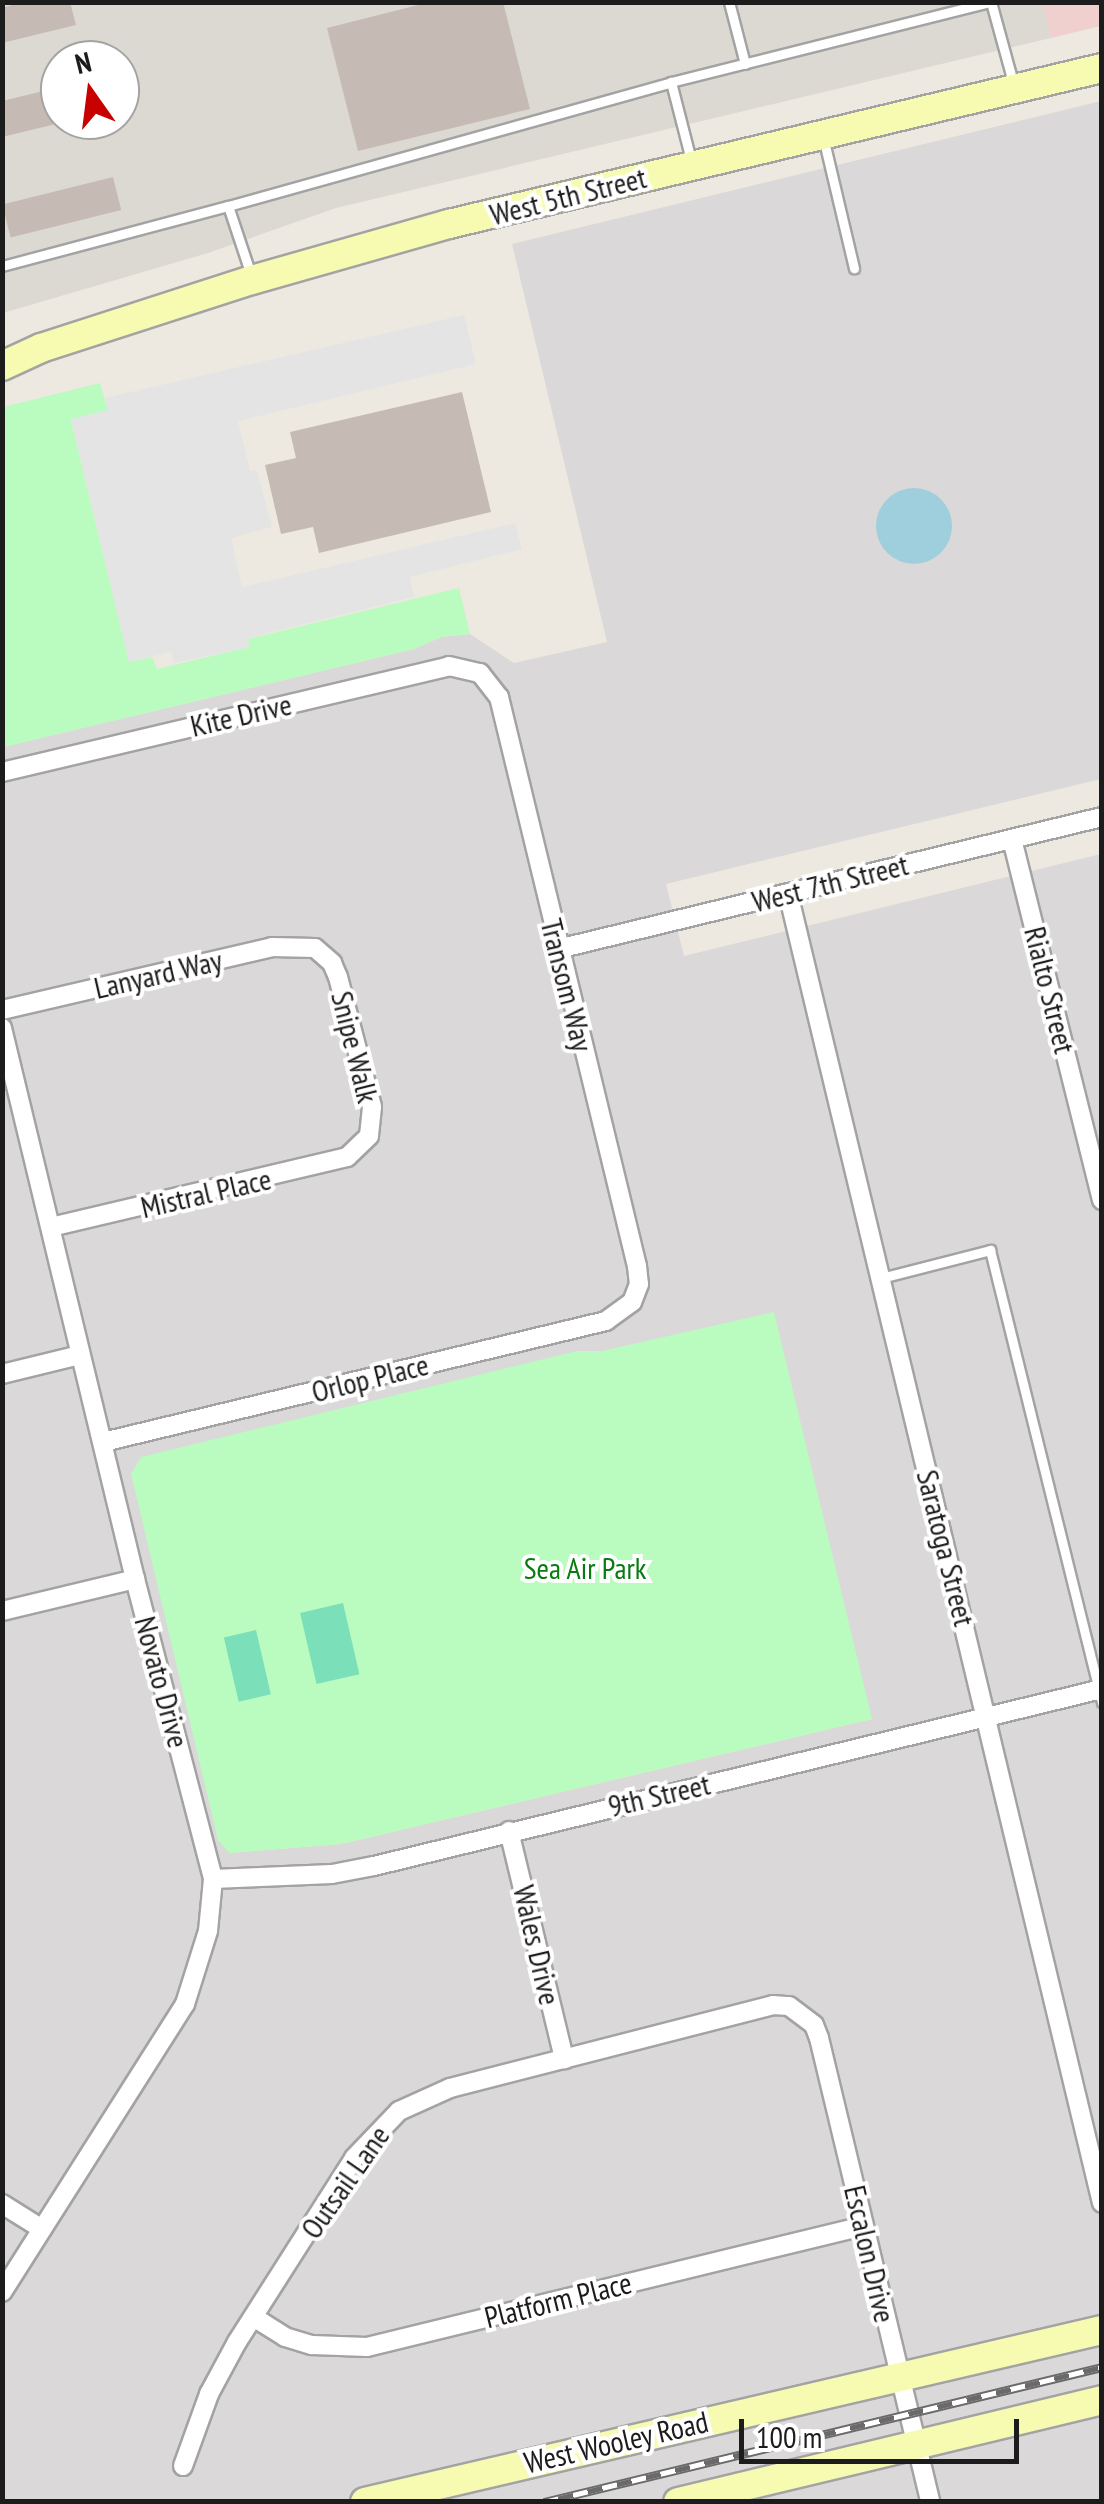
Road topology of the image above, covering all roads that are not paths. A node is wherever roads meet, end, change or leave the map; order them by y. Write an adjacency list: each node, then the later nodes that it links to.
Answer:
1 (729, 2): 3 (lane)
2 (990, 2): 3 (lane); 6 (lane)
3 (744, 64): 5 (lane)
4 (1102, 68): 6 (main road, West 5th Street)
5 (671, 82): 8 (lane); 9 (lane)
6 (1014, 89): 7 (main road, West 5th Street)
7 (822, 134): 8 (main road, West 5th Street); 11 (lane)
8 (692, 166): 12 (main road, West 5th Street)
9 (228, 206): 10 (lane); 12 (lane)
10 (2, 266)
11 (854, 268)
12 (252, 280): 13 (main road, West 5th Street)
13 (42, 348): 14 (main road, West 5th Street); 15 (main road, West 5th Street)
14 (2, 351)
15 (2, 366)
16 (480, 673): 17 (street, Kite Drive); 22 (street, Transom Way)
17 (2, 772)
18 (1102, 817): 19 (street, West 7th Street)
19 (1012, 839): 20 (street, West 7th Street); 26 (street, Rialto Street)
20 (788, 893): 22 (street, West 7th Street); 28 (street, Saratoga Street)
21 (315, 948): 23 (street, Lanyard Way); 25 (street, Snipe Walk)
22 (558, 949): 29 (street, Transom Way)
23 (2, 1010)
24 (2, 1028): 27 (street, Novato Drive)
25 (358, 1150): 27 (street, Mistral Place)
26 (1102, 1200)
27 (51, 1227): 30 (street, Novato Drive)
28 (881, 1278): 35 (lane); 36 (street, Saratoga Street)
29 (632, 1302): 32 (street, Orlop Place)
30 (80, 1355): 31 (street); 32 (street, Novato Drive)
31 (2, 1374)
32 (103, 1442): 33 (street, Novato Drive)
33 (135, 1579): 34 (street); 38 (street, Novato Drive)
34 (2, 1612)
35 (1100, 1694): 36 (street, 9th Street)
36 (987, 1717): 37 (street, 9th Street); 41 (street, Saratoga Street)
37 (509, 1831): 38 (street, 9th Street); 40 (street, Wales Drive)
38 (213, 1879): 44 (street, Novato Drive)
39 (801, 2012): 40 (street, Outsail Lane); 43 (street, Escalon Drive)
40 (564, 2059): 46 (street, Outsail Lane)
41 (1102, 2203)
42 (2, 2204): 44 (street)
43 (863, 2226): 46 (street, Platform Place); 48 (street, Escalon Drive)
44 (42, 2229): 45 (street, Novato Drive)
45 (2, 2292)
46 (256, 2318): 51 (street, Outsail Lane)
47 (1102, 2330): 48 (main road, West Wooley Road)
48 (899, 2374): 50 (street, Escalon Drive); 52 (main road, West Wooley Road)
49 (1102, 2400): 50 (main road)
50 (916, 2445): 53 (main road); 54 (street, Escalon Drive)
51 (183, 2466)
52 (365, 2502)
53 (678, 2502)
54 (930, 2502)

